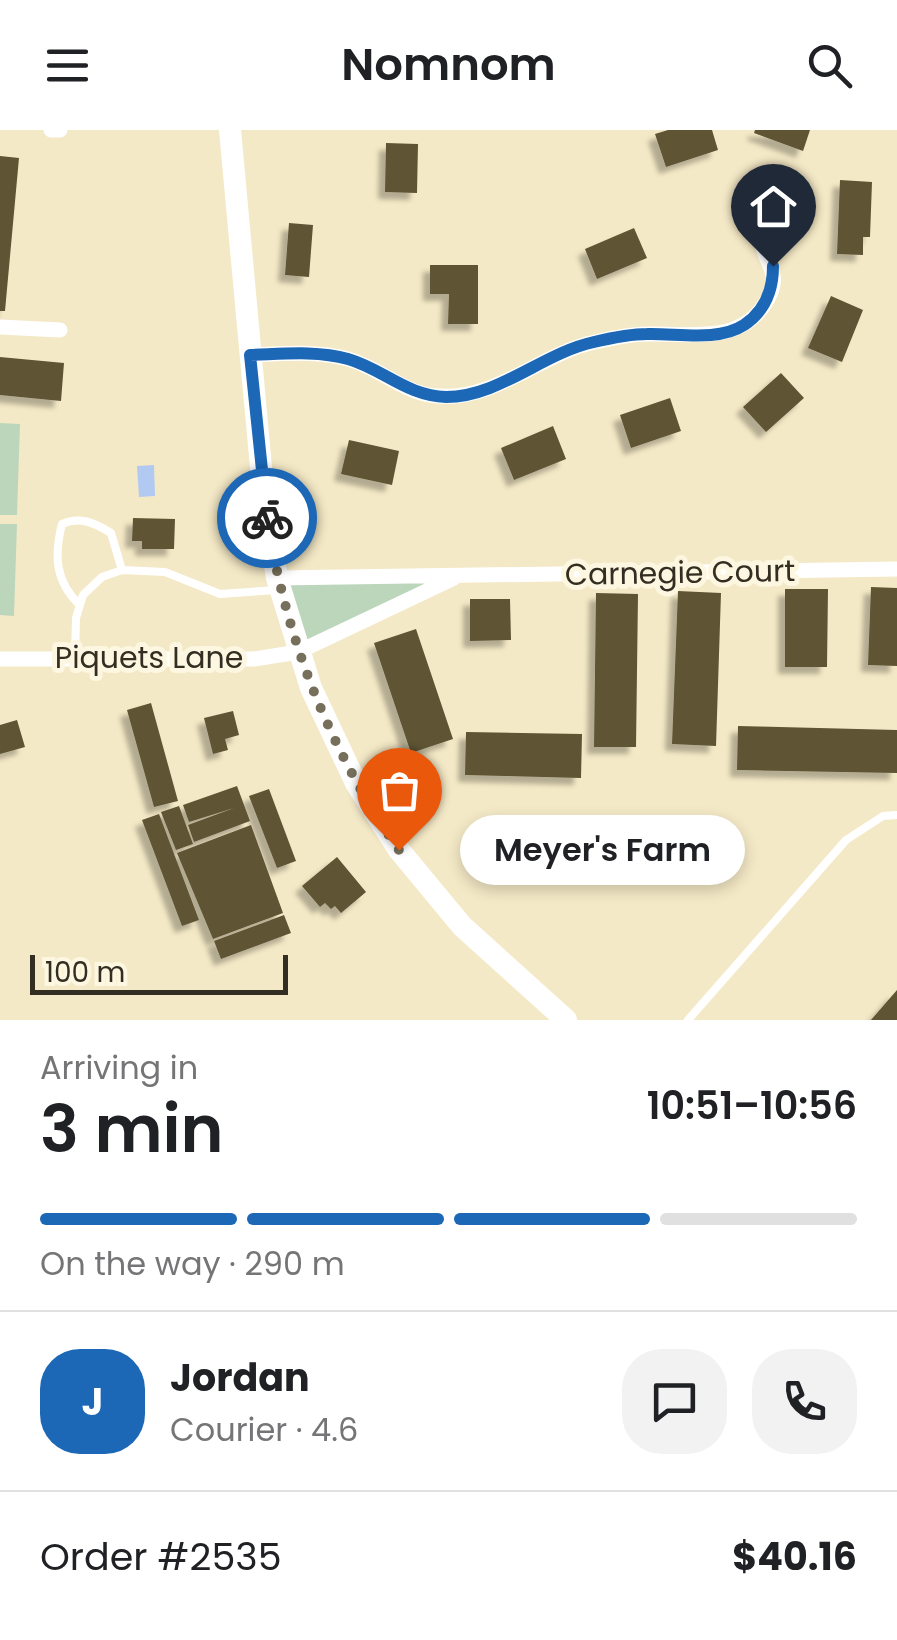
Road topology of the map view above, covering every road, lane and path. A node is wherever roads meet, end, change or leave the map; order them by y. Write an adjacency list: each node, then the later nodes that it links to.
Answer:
1 (50, 130): 2 (street)
2 (60, 130)
3 (230, 130): 7 (main road)
4 (759, 215): 7 (street)
5 (0, 328): 6 (street)
6 (60, 330)
7 (250, 355): 11 (main road)
8 (897, 569): 10 (street, Carnegie Court)
9 (122, 570): 11 (lane); 12 (lane); 12 (lane)
10 (463, 575): 11 (street, Carnegie Court); 13 (street, Carnegie Court)
11 (278, 584): 13 (main road)
12 (80, 605): 14 (lane)
13 (298, 652): 14 (street, Piquets Lane); 17 (main road)
14 (75, 658): 15 (street, Piquets Lane)
15 (0, 659)
16 (897, 815): 18 (lane)
17 (566, 1020)
18 (688, 1020)

